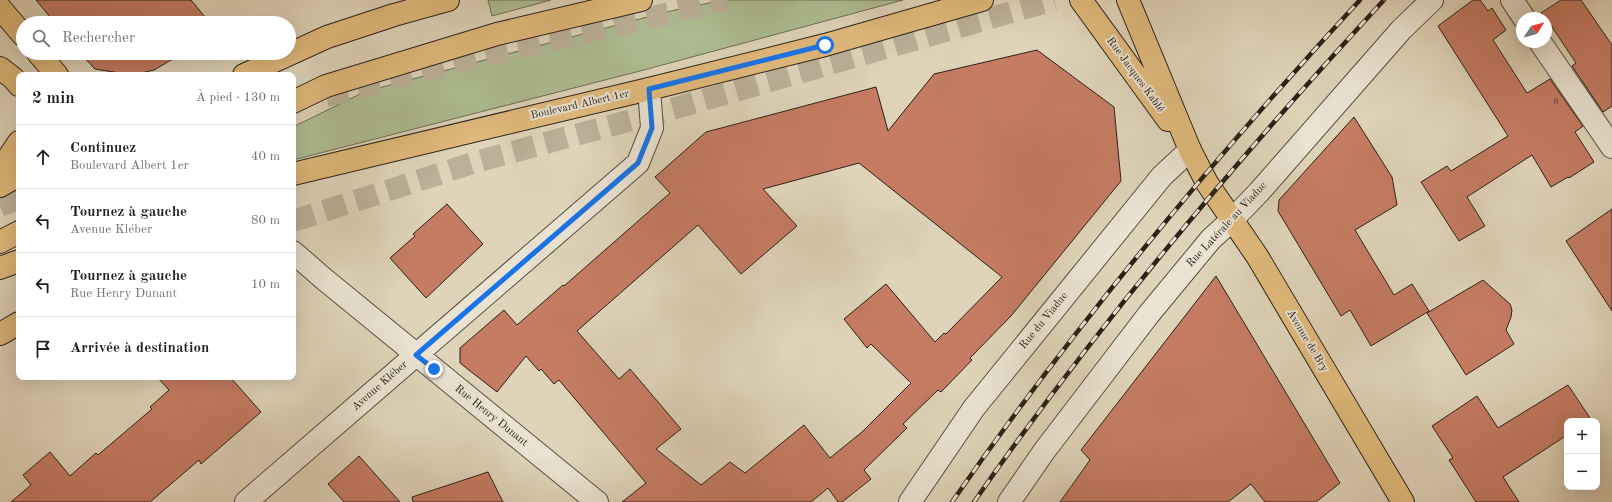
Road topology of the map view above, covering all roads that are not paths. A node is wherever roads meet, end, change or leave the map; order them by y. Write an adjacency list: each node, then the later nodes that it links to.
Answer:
1 (448, 0): 12 (main road)
2 (641, 0): 20 (main road)
3 (982, 0): 19 (main road, Boulevard Albert 1er)
4 (1081, 0): 23 (main road, Rue Jacques Kablé)
5 (1128, 0): 23 (main road, Rue Jacques Kablé)
6 (1432, 0): 29 (street, Rue Latérale au Viaduc)
7 (1512, 0): 9 (street)
8 (0, 8): 10 (main road)
9 (1520, 12)
10 (16, 27)
11 (1544, 48): 22 (street)
12 (296, 51)
13 (44, 60): 16 (main road)
14 (277, 60): 17 (main road)
15 (0, 68): 18 (main road)
16 (54, 72)
17 (251, 72)
18 (16, 82)
19 (649, 89): 25 (main road, Boulevard Albert 1er); 37 (street, Avenue Kléber)
20 (296, 101)
21 (16, 146): 24 (main road)
22 (1612, 147)
23 (1190, 150): 27 (main road, Rue Jacques Kablé); 40 (street, Rue du Viaduc)
24 (0, 170)
25 (296, 173)
26 (16, 177): 28 (main road)
27 (1207, 183): 29 (main road, Avenue de Bry)
28 (0, 186)
29 (1232, 220): 41 (street, Rue Latérale au Viaduc); 42 (main road, Avenue de Bry)
30 (16, 234): 31 (main road)
31 (0, 242)
32 (296, 255): 37 (street, Rue Henry Dunant)
33 (16, 262): 34 (main road)
34 (0, 268)
35 (16, 325): 36 (main road)
36 (0, 334)
37 (416, 355): 38 (street, Avenue Kléber); 39 (street, Rue Henry Dunant)
38 (246, 502)
39 (597, 502)
40 (910, 502)
41 (1009, 502)
42 (1403, 502)

